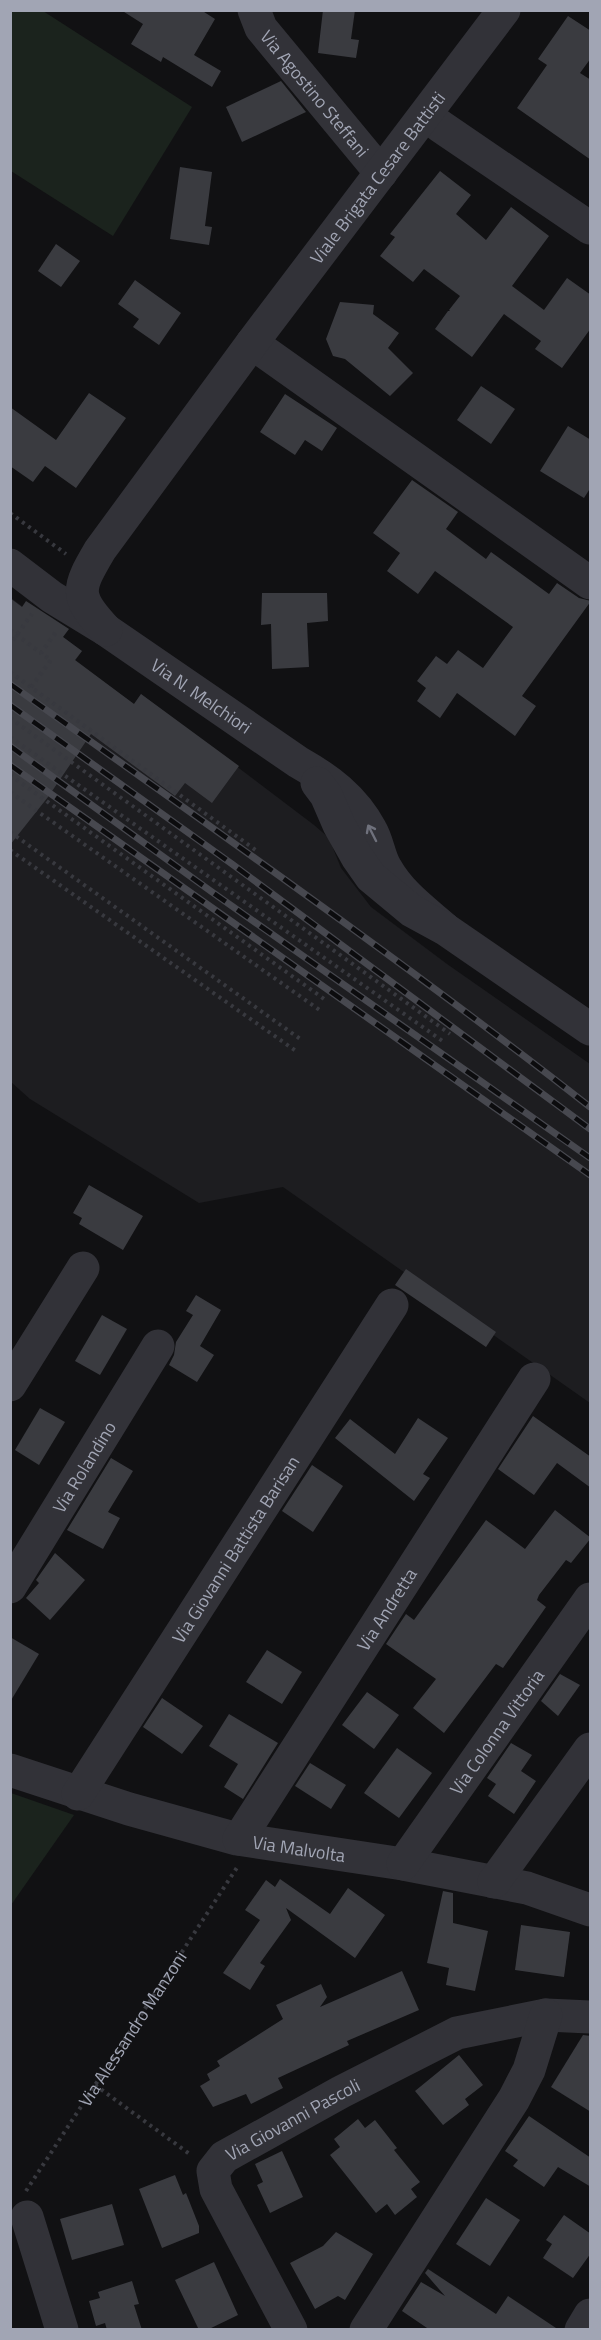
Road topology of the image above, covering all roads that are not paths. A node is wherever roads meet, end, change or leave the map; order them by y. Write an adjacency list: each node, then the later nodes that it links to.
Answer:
1 (254, 10): 4 (street, Via Agostino Steffani)
2 (504, 10): 3 (street, Viale Brigata Cesare Battisti)
3 (426, 115): 4 (street, Viale Brigata Cesare Battisti); 5 (street)
4 (381, 173): 6 (street, Viale Brigata Cesare Battisti)
5 (591, 228)
6 (252, 343): 8 (street, Viale Brigata Cesare Battisti); 9 (street)
7 (14, 567): 8 (street, Via N. Melchiori); 10 (street, Via N. Melchiori)
8 (76, 569): 10 (street, Via N. Melchiori)
9 (591, 583)
10 (106, 630): 11 (street, Via N. Melchiori)
11 (591, 1029)
12 (83, 1268): 16 (street)
13 (392, 1305): 21 (street, Via Giovanni Battista Barisan)
14 (158, 1346): 17 (street, Via Rolandino)
15 (534, 1379): 22 (street, Via Andretta)
16 (10, 1385)
17 (10, 1587)
18 (591, 1599): 23 (street, Via Colonna Vittoria)
19 (591, 1749): 24 (street)
20 (10, 1770): 21 (street, Via Malvolta)
21 (78, 1794): 22 (street, Via Malvolta)
22 (241, 1850): 23 (street, Via Malvolta)
23 (403, 1864): 24 (street, Via Malvolta)
24 (494, 1882): 25 (street, Via Malvolta)
25 (591, 1910)
26 (546, 2015): 27 (street, Via Giovanni Pascoli); 31 (street, Via Giovanni Pascoli); 32 (street)
27 (591, 2017)
28 (24, 2207): 30 (street)
29 (591, 2315): 33 (street)
30 (62, 2330)
31 (291, 2330)
32 (366, 2330)
33 (581, 2330)

